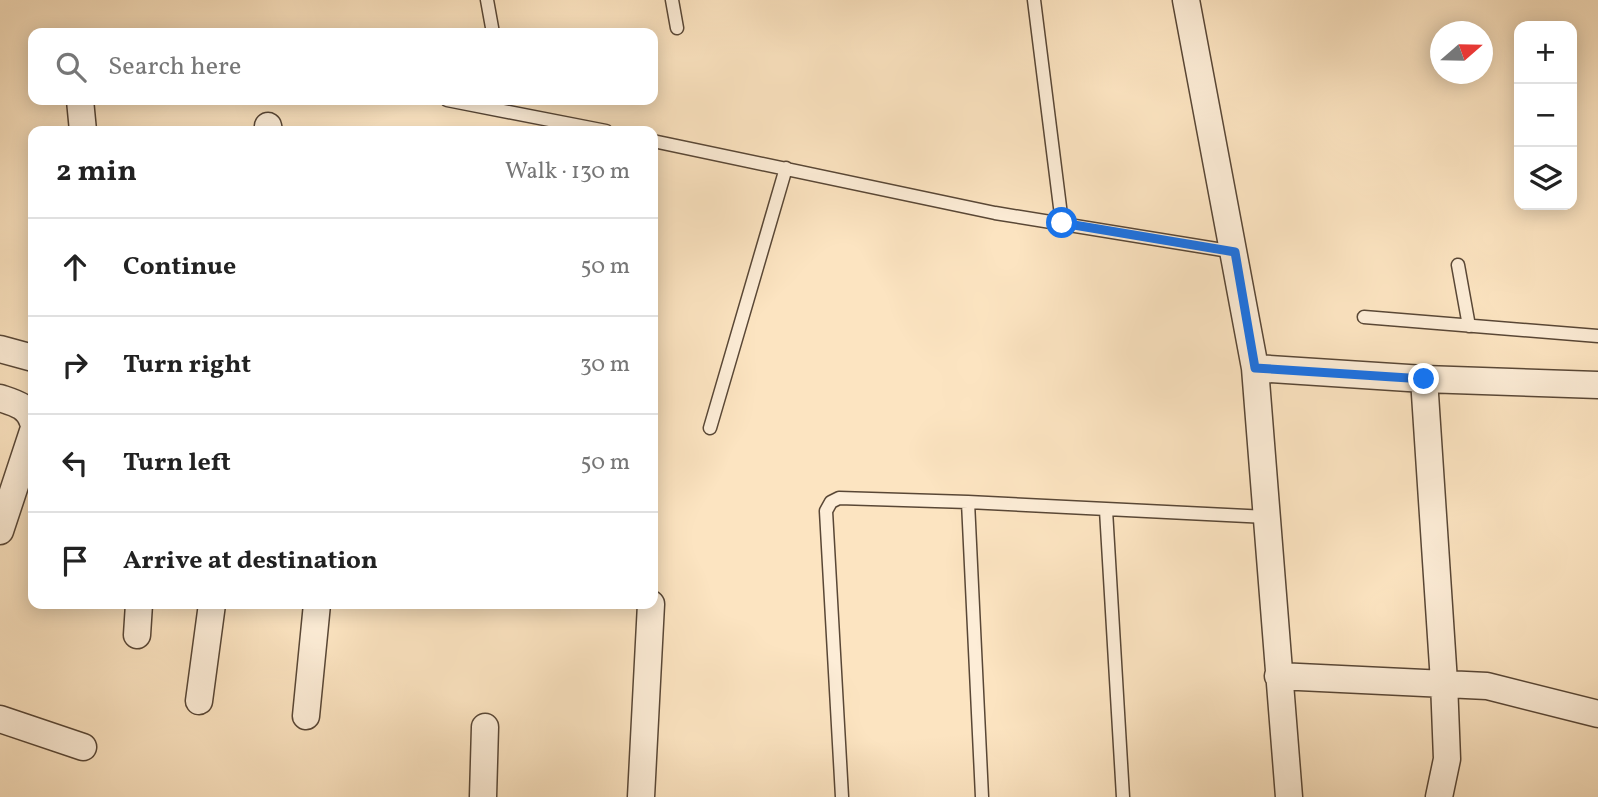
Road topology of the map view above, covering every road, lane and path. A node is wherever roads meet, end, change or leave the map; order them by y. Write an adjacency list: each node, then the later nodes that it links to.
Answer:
1 (487, 0): 5 (lane)
2 (672, 0): 6 (lane)
3 (1034, 0): 13 (lane)
4 (1186, 0): 14 (street)
5 (492, 28)
6 (677, 29)
7 (80, 105): 9 (street)
8 (506, 106): 10 (lane)
9 (83, 126)
10 (586, 126)
11 (658, 142): 12 (lane)
12 (786, 168): 13 (lane); 26 (lane)
13 (1062, 223): 14 (lane)
14 (1235, 252): 21 (street)
15 (1458, 265): 17 (lane)
16 (1364, 317): 17 (lane)
17 (1469, 326): 18 (lane)
18 (1598, 336)
19 (0, 349): 20 (street)
20 (28, 357)
21 (1255, 368): 22 (street); 30 (street)
22 (1424, 379): 23 (street); 38 (street)
23 (1598, 385)
24 (0, 398): 25 (street)
25 (28, 411)
26 (710, 428)
27 (28, 445): 31 (street)
28 (968, 502): 29 (lane); 47 (lane); 48 (lane)
29 (1106, 510): 30 (lane); 49 (lane)
30 (1268, 517): 37 (street)
31 (0, 531)
32 (139, 609): 36 (street)
33 (211, 609): 39 (street)
34 (317, 609): 41 (street)
35 (651, 609): 46 (street)
36 (137, 635)
37 (1278, 676): 38 (street); 50 (street)
38 (1444, 682): 40 (street); 51 (street)
39 (199, 702)
40 (1598, 714)
41 (306, 716)
42 (0, 719): 44 (street)
43 (485, 727): 45 (street)
44 (83, 747)
45 (483, 797)
46 (641, 797)
47 (842, 797)
48 (982, 797)
49 (1124, 797)
50 (1289, 797)
51 (1439, 797)

